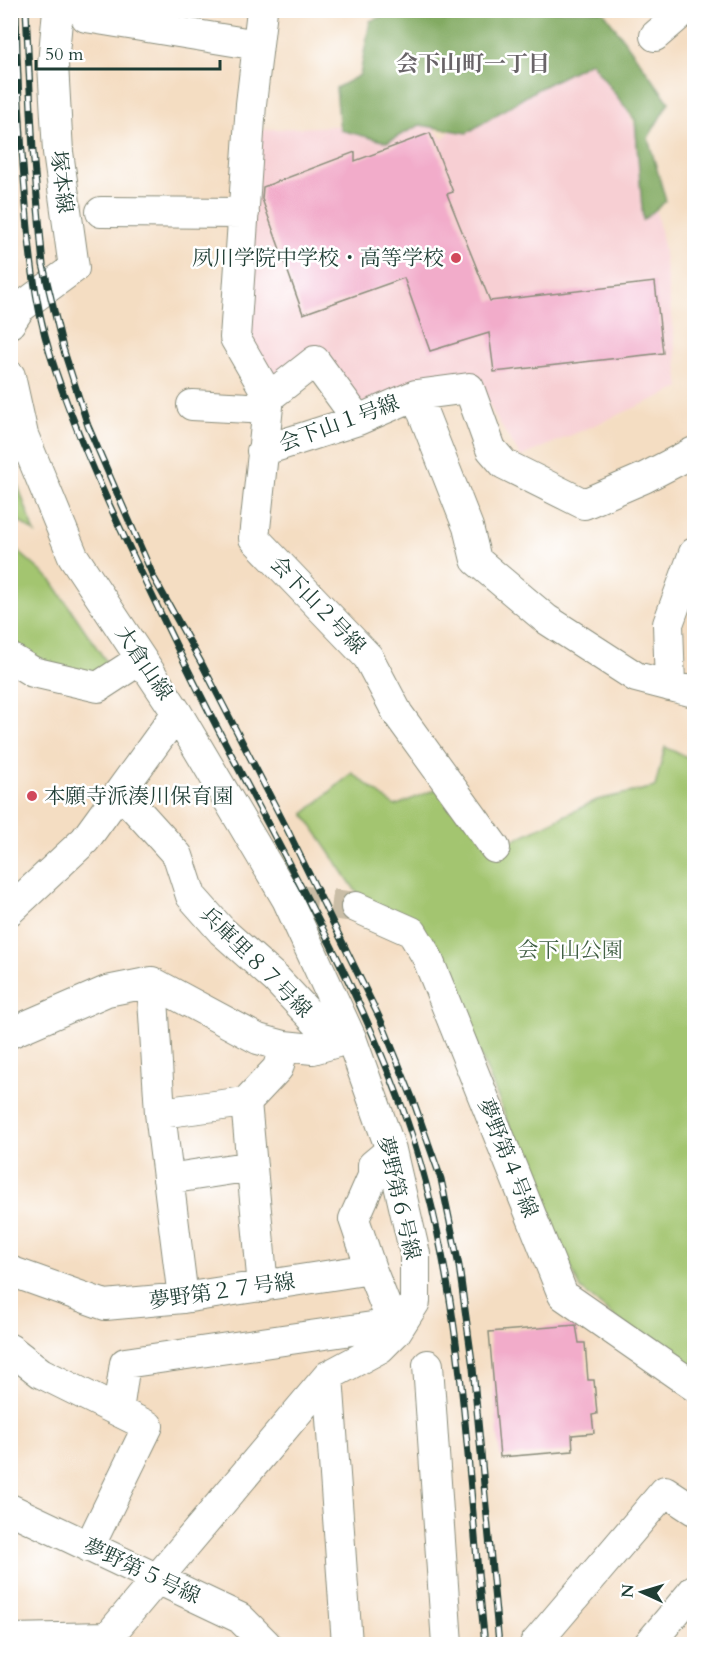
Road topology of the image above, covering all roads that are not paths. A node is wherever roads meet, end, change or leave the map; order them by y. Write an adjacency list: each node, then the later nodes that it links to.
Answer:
1 (262, 10): 3 (street)
2 (72, 14): 3 (street); 6 (street, 塚本線)
3 (258, 45): 5 (street)
4 (101, 212): 5 (street)
5 (244, 213): 9 (street)
6 (10, 323)
7 (10, 376): 17 (street, 大倉山線)
8 (416, 395): 11 (street, 会下山１号線); 13 (street, 会下山１号線); 18 (street)
9 (268, 403): 10 (street); 11 (street); 12 (street, 会下山２号線)
10 (192, 405)
11 (358, 420): 12 (street, 会下山１号線)
12 (262, 451): 21 (street, 会下山２号線)
13 (694, 452)
14 (694, 554): 15 (street)
15 (686, 606): 18 (street)
16 (10, 658): 17 (street)
17 (141, 659): 19 (street, 大倉山線)
18 (682, 689)
19 (177, 713): 20 (street, 大倉山線); 26 (street, 夢野第６号線)
20 (120, 792): 23 (street, 大倉山線); 26 (street, 兵庫里８７号線)
21 (495, 848)
22 (356, 907): 41 (street, 夢野第４号線)
23 (10, 910)
24 (152, 982): 25 (street); 27 (street); 29 (street)
25 (10, 1033)
26 (343, 1040): 27 (street); 30 (street, 夢野第６号線)
27 (284, 1046): 28 (street)
28 (246, 1102): 29 (street); 31 (street)
29 (160, 1113): 32 (street)
30 (391, 1150): 33 (street); 37 (street, 夢野第６号線)
31 (252, 1166): 32 (street); 35 (street)
32 (168, 1179): 36 (street)
33 (371, 1269): 35 (street, 夢野第２７号線); 37 (street)
34 (10, 1271): 36 (street, 夢野第２７号線)
35 (263, 1287): 36 (street, 夢野第２７号線)
36 (183, 1298)
37 (394, 1328): 40 (street, 夢野第６号線); 42 (street)
38 (10, 1349): 42 (street)
39 (428, 1365): 52 (street)
40 (328, 1376): 46 (street, 夢野第６号線); 51 (street)
41 (694, 1386)
42 (118, 1411): 45 (street)
43 (10, 1509): 45 (street, 夢野第５号線)
44 (694, 1510): 53 (street)
45 (89, 1546): 46 (street, 夢野第５号線)
46 (158, 1577): 49 (street, 夢野第６号線); 50 (street, 夢野第５号線)
47 (694, 1590): 54 (street)
48 (10, 1640): 49 (street)
49 (108, 1641)
50 (266, 1644)
51 (347, 1644)
52 (447, 1644)
53 (536, 1644)
54 (649, 1644)

